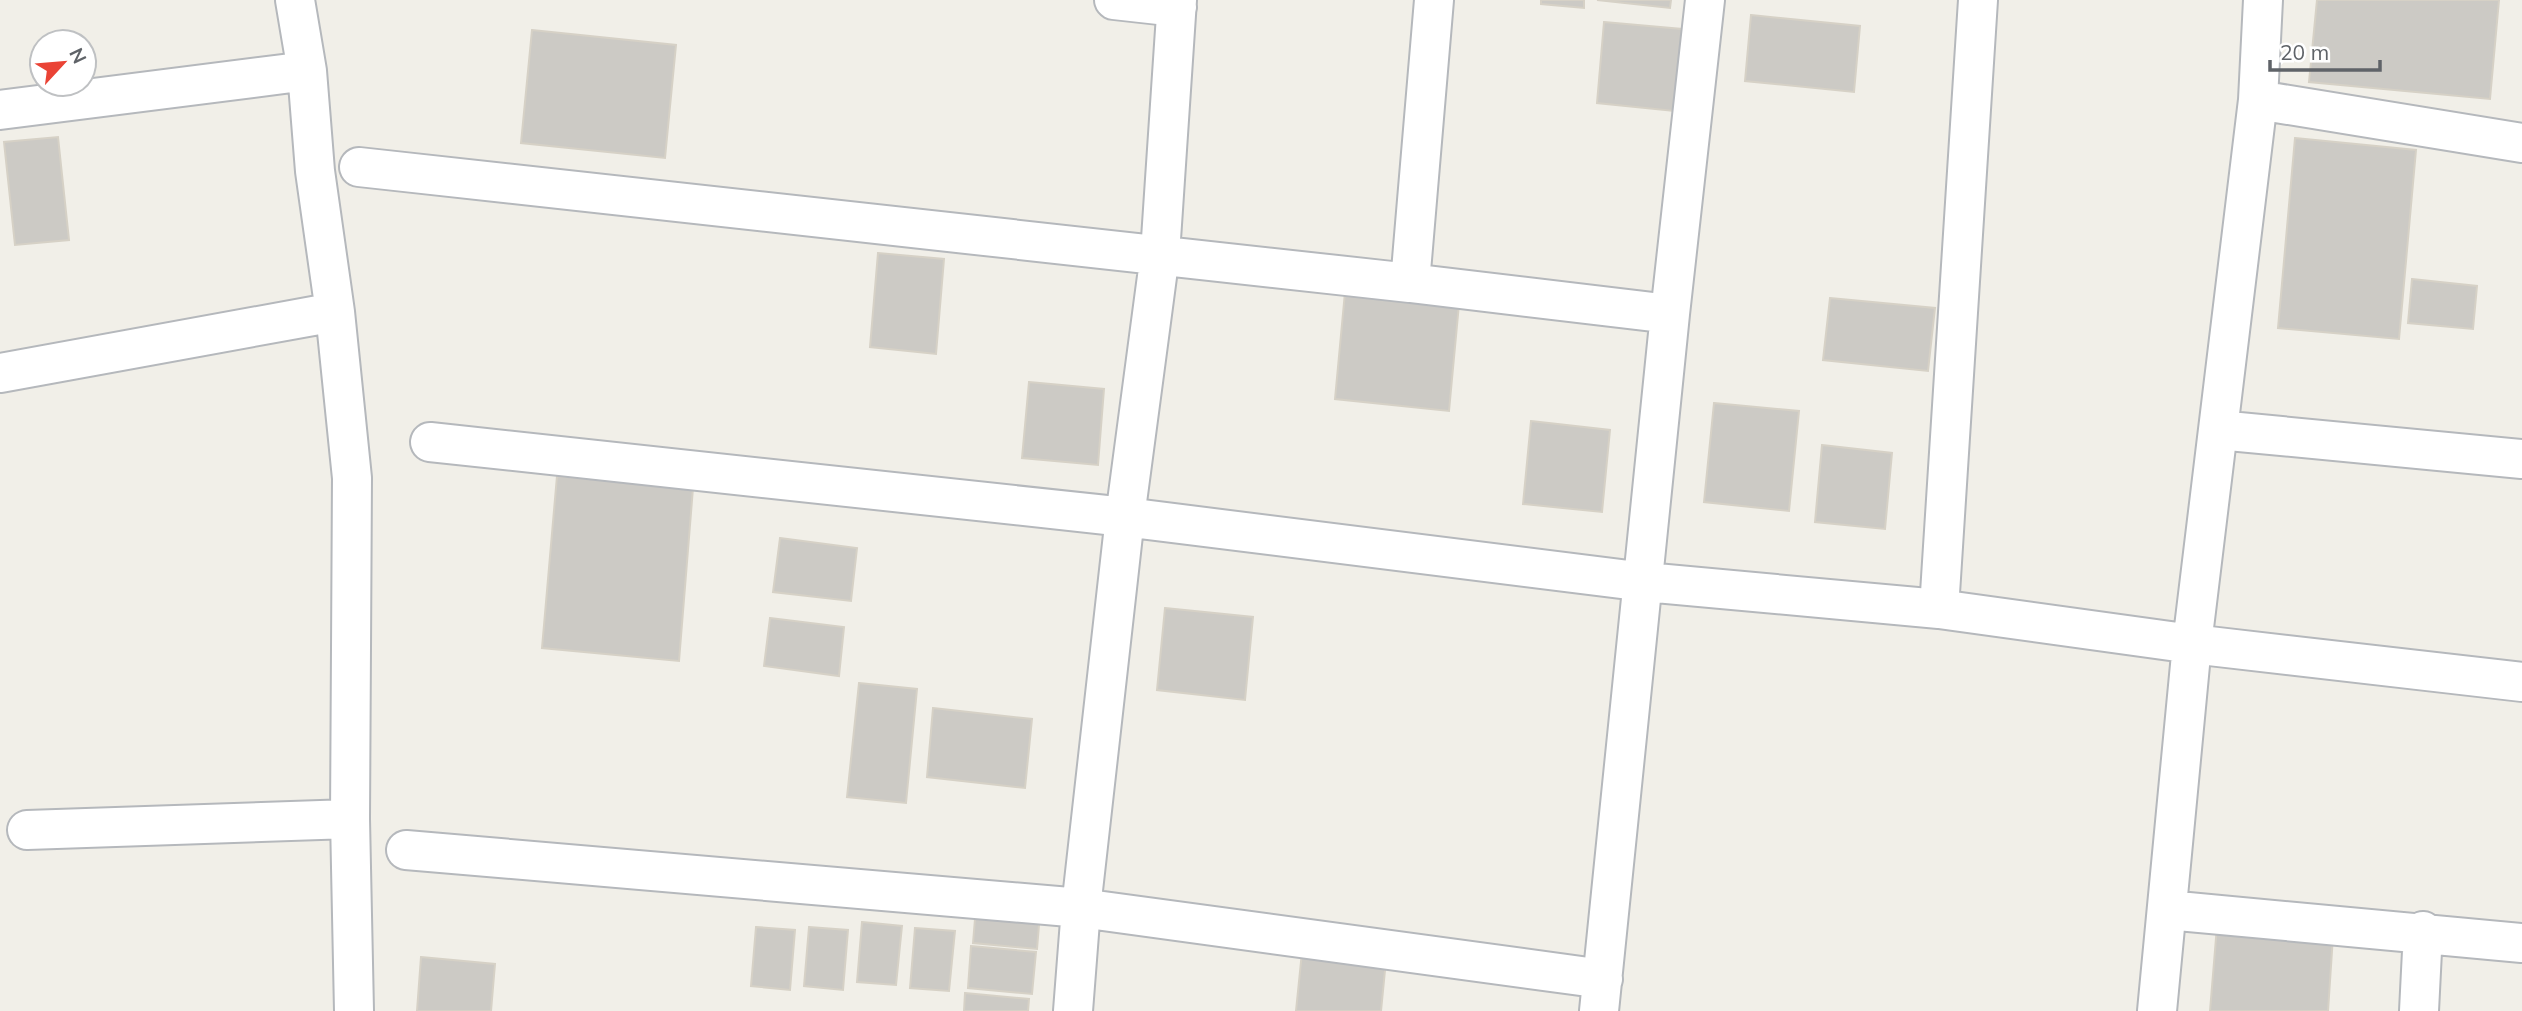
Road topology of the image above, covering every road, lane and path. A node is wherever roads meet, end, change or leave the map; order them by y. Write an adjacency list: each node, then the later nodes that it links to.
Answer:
1 (295, 0): 8 (street)
2 (1114, 0): 7 (street)
3 (1434, 0): 14 (street)
4 (1705, 0): 16 (street)
5 (1978, 0): 23 (street)
6 (2263, 0): 9 (street)
7 (1177, 4): 13 (street)
8 (307, 71): 10 (street); 15 (street)
9 (2258, 100): 11 (street); 18 (street)
10 (0, 110)
11 (2522, 143)
12 (359, 167): 13 (street)
13 (1160, 254): 14 (street); 21 (street)
14 (1410, 283): 16 (street)
15 (335, 312): 17 (street); 26 (street)
16 (1670, 314): 22 (street)
17 (0, 373)
18 (2218, 430): 20 (street); 24 (street)
19 (430, 442): 21 (street)
20 (2522, 459)
21 (1125, 517): 22 (street); 29 (street)
22 (1645, 582): 23 (street); 33 (street)
23 (1939, 609): 24 (street)
24 (2192, 644): 25 (street); 30 (street)
25 (2522, 682)
26 (349, 819): 27 (street); 34 (street)
27 (27, 830)
28 (406, 850): 29 (street)
29 (1081, 908): 33 (street); 35 (street)
30 (2167, 909): 31 (street); 36 (street)
31 (2423, 931): 32 (street); 37 (street)
32 (2522, 943)
33 (1601, 995)
34 (354, 1011)
35 (1073, 1011)
36 (2157, 1011)
37 (2419, 1011)

